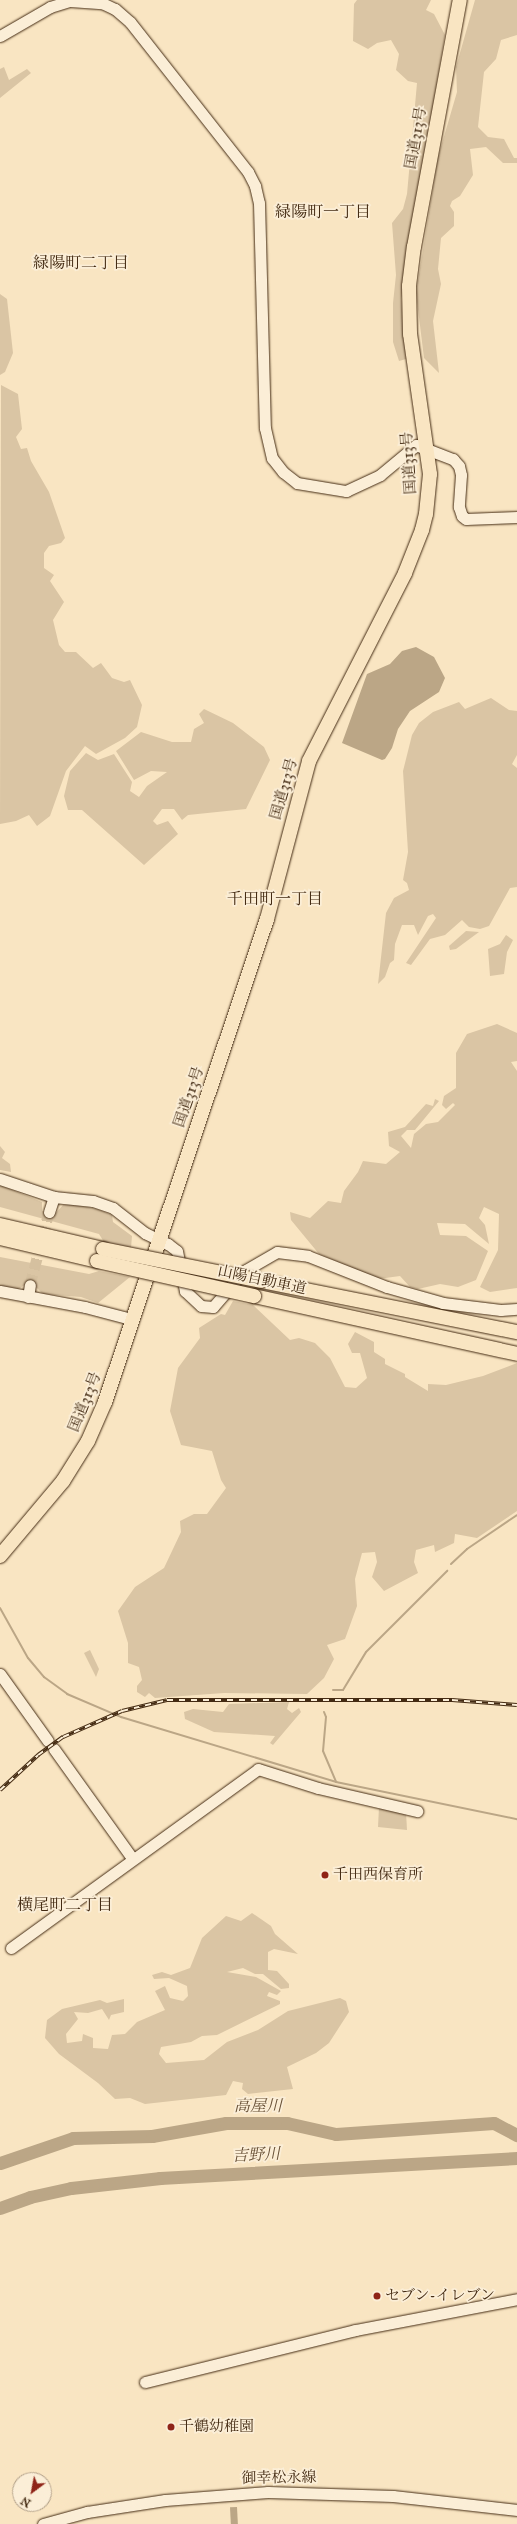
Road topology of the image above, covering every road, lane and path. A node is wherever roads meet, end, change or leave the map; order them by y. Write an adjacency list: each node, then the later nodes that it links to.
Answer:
1 (460, 0): 3 (highway, 国道313号)
2 (0, 36): 3 (street)
3 (427, 449): 4 (street); 10 (highway, 国道313号)
4 (517, 517)
5 (0, 1179): 6 (street)
6 (54, 1197): 7 (street); 10 (street)
7 (49, 1212)
8 (0, 1225): 11 (highway, 山陽自動車道)
9 (0, 1238): 11 (highway, 山陽自動車道)
10 (158, 1239): 15 (street); 16 (highway, 国道313号)
11 (100, 1255): 17 (highway, 山陽自動車道, bridge); 18 (highway, 山陽自動車道, bridge)
12 (30, 1285): 14 (street)
13 (0, 1291): 14 (street)
14 (28, 1297): 16 (street)
15 (517, 1309)
16 (131, 1319): 19 (highway, 国道313号)
17 (517, 1332)
18 (517, 1354)
19 (0, 1556)
20 (0, 1674): 22 (street)
21 (417, 1811): 22 (street)
22 (132, 1858): 23 (street)
23 (11, 1948)
24 (517, 2299): 25 (street)
25 (146, 2382)
26 (517, 2510): 27 (street, 御幸松永線)
27 (43, 2524)

